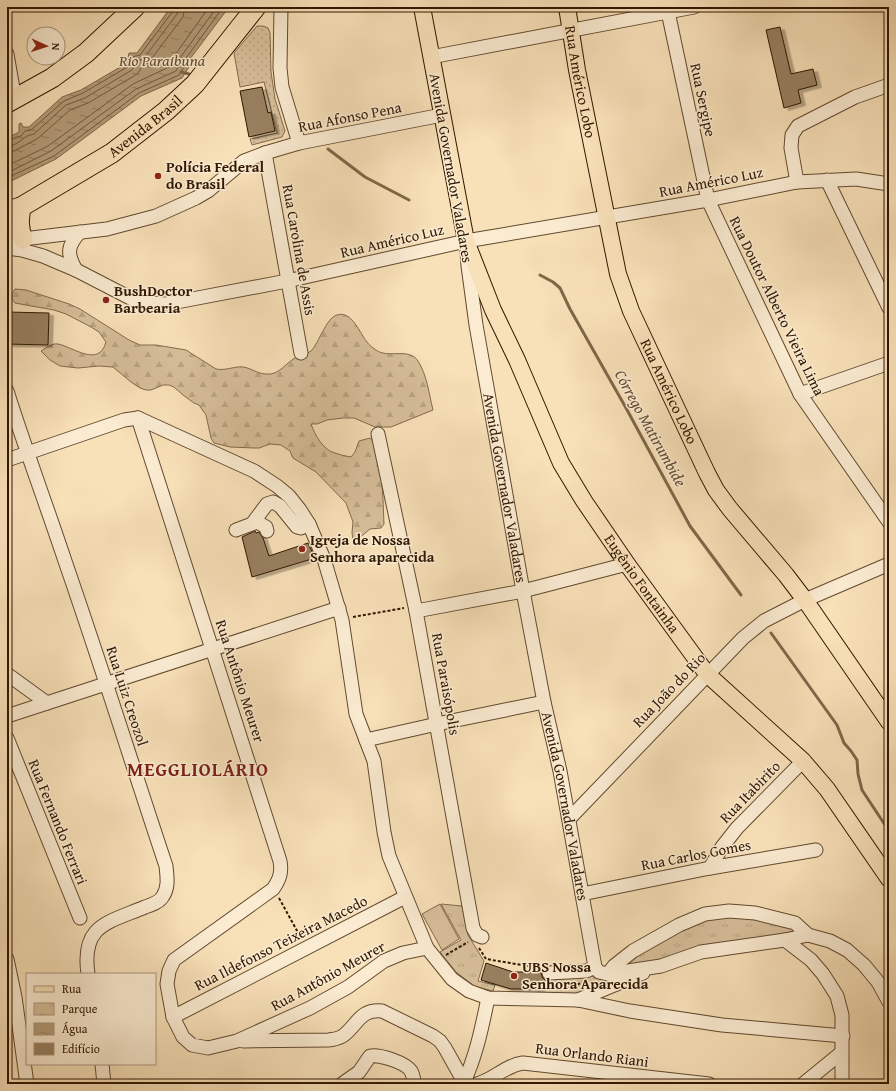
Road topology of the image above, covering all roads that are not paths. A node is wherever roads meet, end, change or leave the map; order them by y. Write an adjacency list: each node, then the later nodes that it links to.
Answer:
1 (135, 7): 12 (highway)
2 (256, 7): 20 (highway, Avenida Brasil)
3 (281, 7): 14 (street)
4 (422, 7): 10 (main road, Avenida Governador Valadares)
5 (567, 7): 8 (main road, Rua Américo Lobo)
6 (694, 7): 7 (street)
7 (667, 10): 8 (street); 19 (street, Rua Sergipe)
8 (571, 30): 10 (street); 21 (main road, Rua Américo Lobo)
9 (7, 54): 12 (street)
10 (431, 57): 13 (main road, Avenida Governador Valadares)
11 (889, 84): 17 (street)
12 (11, 101)
13 (442, 115): 14 (street, Rua Afonso Pena); 24 (main road, Avenida Governador Valadares)
14 (299, 143): 15 (street, Rua Afonso Pena)
15 (265, 152): 22 (street, Rua Afonso Pena); 28 (street, Rua Carolina de Assis)
16 (827, 180): 17 (street, Rua Américo Luz); 18 (street, Rua Américo Luz); 29 (street)
17 (797, 182): 19 (street, Rua Américo Luz)
18 (889, 184)
19 (708, 200): 21 (street, Rua Américo Luz); 33 (street, Rua Doutor Alberto Vieira Lima)
20 (14, 209): 25 (highway)
21 (607, 218): 24 (street, Rua Américo Luz); 46 (main road, Rua Américo Lobo)
22 (80, 232): 23 (street, Rua Afonso Pena); 27 (street)
23 (44, 236): 25 (street, Rua Afonso Pena); 26 (street)
24 (466, 241): 28 (street, Rua Américo Luz); 43 (main road, Eugênio Fontainha); 45 (street, Avenida Governador Valadares)
25 (12, 243): 26 (street, Rua Américo Luz)
26 (43, 256): 27 (street, Rua Américo Luz)
27 (76, 270): 28 (street, Rua Américo Luz)
28 (287, 281): 30 (street, Rua Carolina de Assis)
29 (889, 308)
30 (301, 353)
31 (889, 363): 33 (street)
32 (7, 391): 36 (street, Rua Luiz Creozol)
33 (800, 394): 39 (street, Rua Doutor Alberto Vieira Lima)
34 (138, 418): 36 (street); 40 (street); 49 (street, Rua Antônio Meurer)
35 (378, 434): 47 (street, Rua Paraisópolis)
36 (27, 454): 37 (street); 52 (street, Rua Luiz Creozol)
37 (7, 460)
38 (255, 521): 40 (street); 41 (street); 42 (street)
39 (889, 522)
40 (309, 524): 48 (street)
41 (236, 530)
42 (267, 531)
43 (627, 564): 45 (street); 51 (main road, Eugênio Fontainha)
44 (889, 564): 46 (street, Rua João do Rio)
45 (523, 591): 47 (street); 53 (street, Avenida Governador Valadares)
46 (805, 600): 51 (street, Rua João do Rio); 56 (main road, Rua Américo Lobo)
47 (415, 608): 57 (street, Rua Paraisópolis)
48 (340, 614): 49 (street); 59 (street)
49 (212, 648): 52 (street); 81 (street, Rua Antônio Meurer)
50 (7, 674): 54 (street)
51 (707, 674): 60 (main road, Eugênio Fontainha); 61 (street, Rua João do Rio)
52 (106, 684): 54 (street); 75 (street, Rua Luiz Creozol)
53 (544, 702): 57 (street); 61 (street, Avenida Governador Valadares)
54 (47, 703): 55 (street)
55 (7, 716)
56 (889, 722)
57 (436, 724): 59 (street); 69 (street, Rua Paraisópolis)
58 (7, 738): 67 (street, Rua Fernando Ferrari)
59 (366, 740): 66 (street)
60 (802, 761): 63 (street, Rua Itabirito); 64 (main road, Eugênio Fontainha)
61 (569, 818): 65 (street, Avenida Governador Valadares)
62 (816, 850): 63 (street, Rua Carlos Gomes)
63 (710, 868): 65 (street, Rua Carlos Gomes)
64 (889, 879)
65 (582, 894): 74 (street, Avenida Governador Valadares)
66 (405, 896): 71 (street); 81 (street, Rua Ildefonso Teixeira Macedo)
67 (80, 918)
68 (808, 935): 70 (street); 77 (street); 80 (street)
69 (477, 940)
70 (785, 940): 73 (street); 82 (street)
71 (427, 948): 78 (street); 83 (street, Rua Antônio Meurer)
72 (7, 959): 87 (street)
73 (661, 966): 77 (street); 79 (street)
74 (590, 969): 76 (street); 77 (street)
75 (88, 973)
76 (549, 973)
77 (608, 974)
78 (488, 998): 79 (street); 86 (street)
79 (578, 1000): 82 (street)
80 (889, 1002)
81 (173, 1017): 83 (street, Rua Antônio Meurer)
82 (843, 1036): 84 (street)
83 (237, 1041): 86 (street)
84 (841, 1053): 93 (street); 94 (street)
85 (102, 1065): 88 (street)
86 (465, 1083)
87 (27, 1084)
88 (104, 1084)
89 (342, 1084): 90 (street)
90 (414, 1084)
91 (477, 1084): 92 (street, Rua Orlando Riani)
92 (708, 1084)
93 (803, 1084)
94 (842, 1084)

